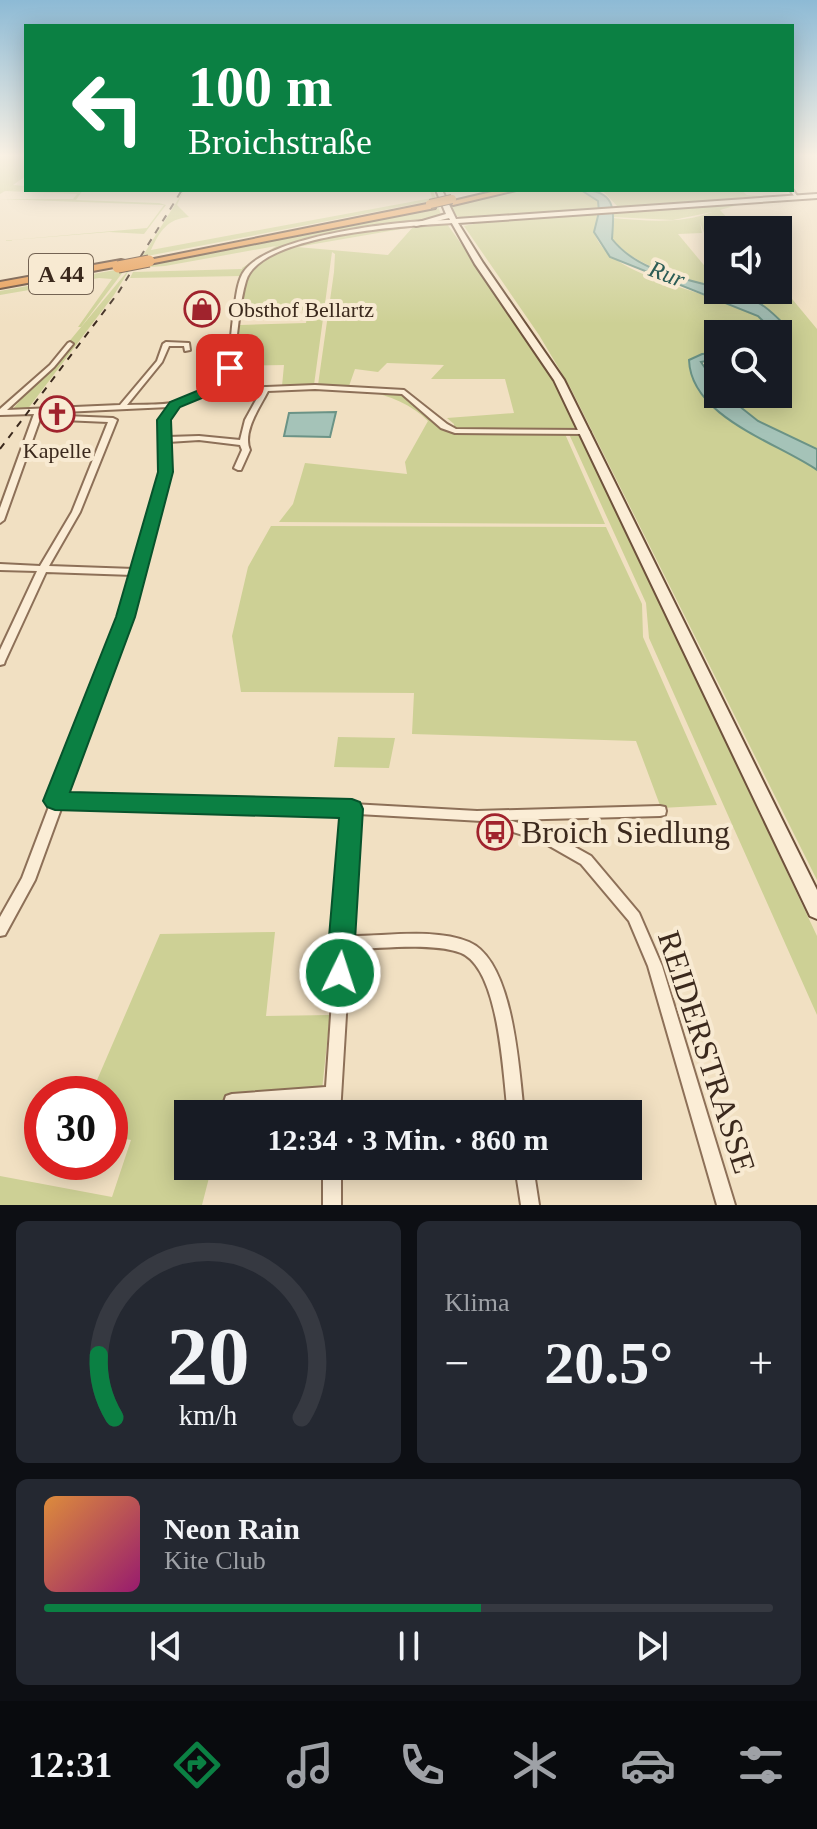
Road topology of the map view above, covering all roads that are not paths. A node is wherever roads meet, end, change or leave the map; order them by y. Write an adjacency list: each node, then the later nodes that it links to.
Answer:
1 (399, 211): 6 (highway, A 44, bridge)
2 (448, 211): 4 (main road)
3 (592, 211): 4 (main road)
4 (451, 218): 5 (main road); 15 (main road)
5 (416, 224): 10 (street)
6 (0, 286)
7 (70, 344): 13 (street)
8 (187, 350): 11 (street)
9 (266, 388): 10 (street); 15 (street); 17 (street)
10 (212, 391): 12 (street)
11 (123, 405): 12 (street); 14 (street)
12 (175, 405): 16 (street)
13 (0, 413): 14 (street)
14 (39, 413): 19 (street); 21 (street)
15 (586, 432): 28 (main road)
16 (165, 440): 17 (street); 22 (street)
17 (243, 443): 18 (street)
18 (238, 468)
19 (0, 520)
20 (0, 567): 21 (street)
21 (44, 567): 22 (street); 23 (street)
22 (137, 572): 24 (street)
23 (0, 661)
24 (55, 801): 25 (street); 29 (street)
25 (352, 809): 27 (street); 30 (street)
26 (660, 811): 27 (street)
27 (477, 816): 39 (street, REIDERSTRASSE)
28 (817, 910)
29 (0, 930)
30 (342, 943): 31 (street); 34 (street)
31 (332, 1095): 32 (street); 33 (street)
32 (261, 1100)
33 (332, 1100)
34 (514, 1100)
35 (332, 1180): 37 (street)
36 (526, 1180): 38 (street)
37 (332, 1205)
38 (530, 1205)
39 (726, 1205)

